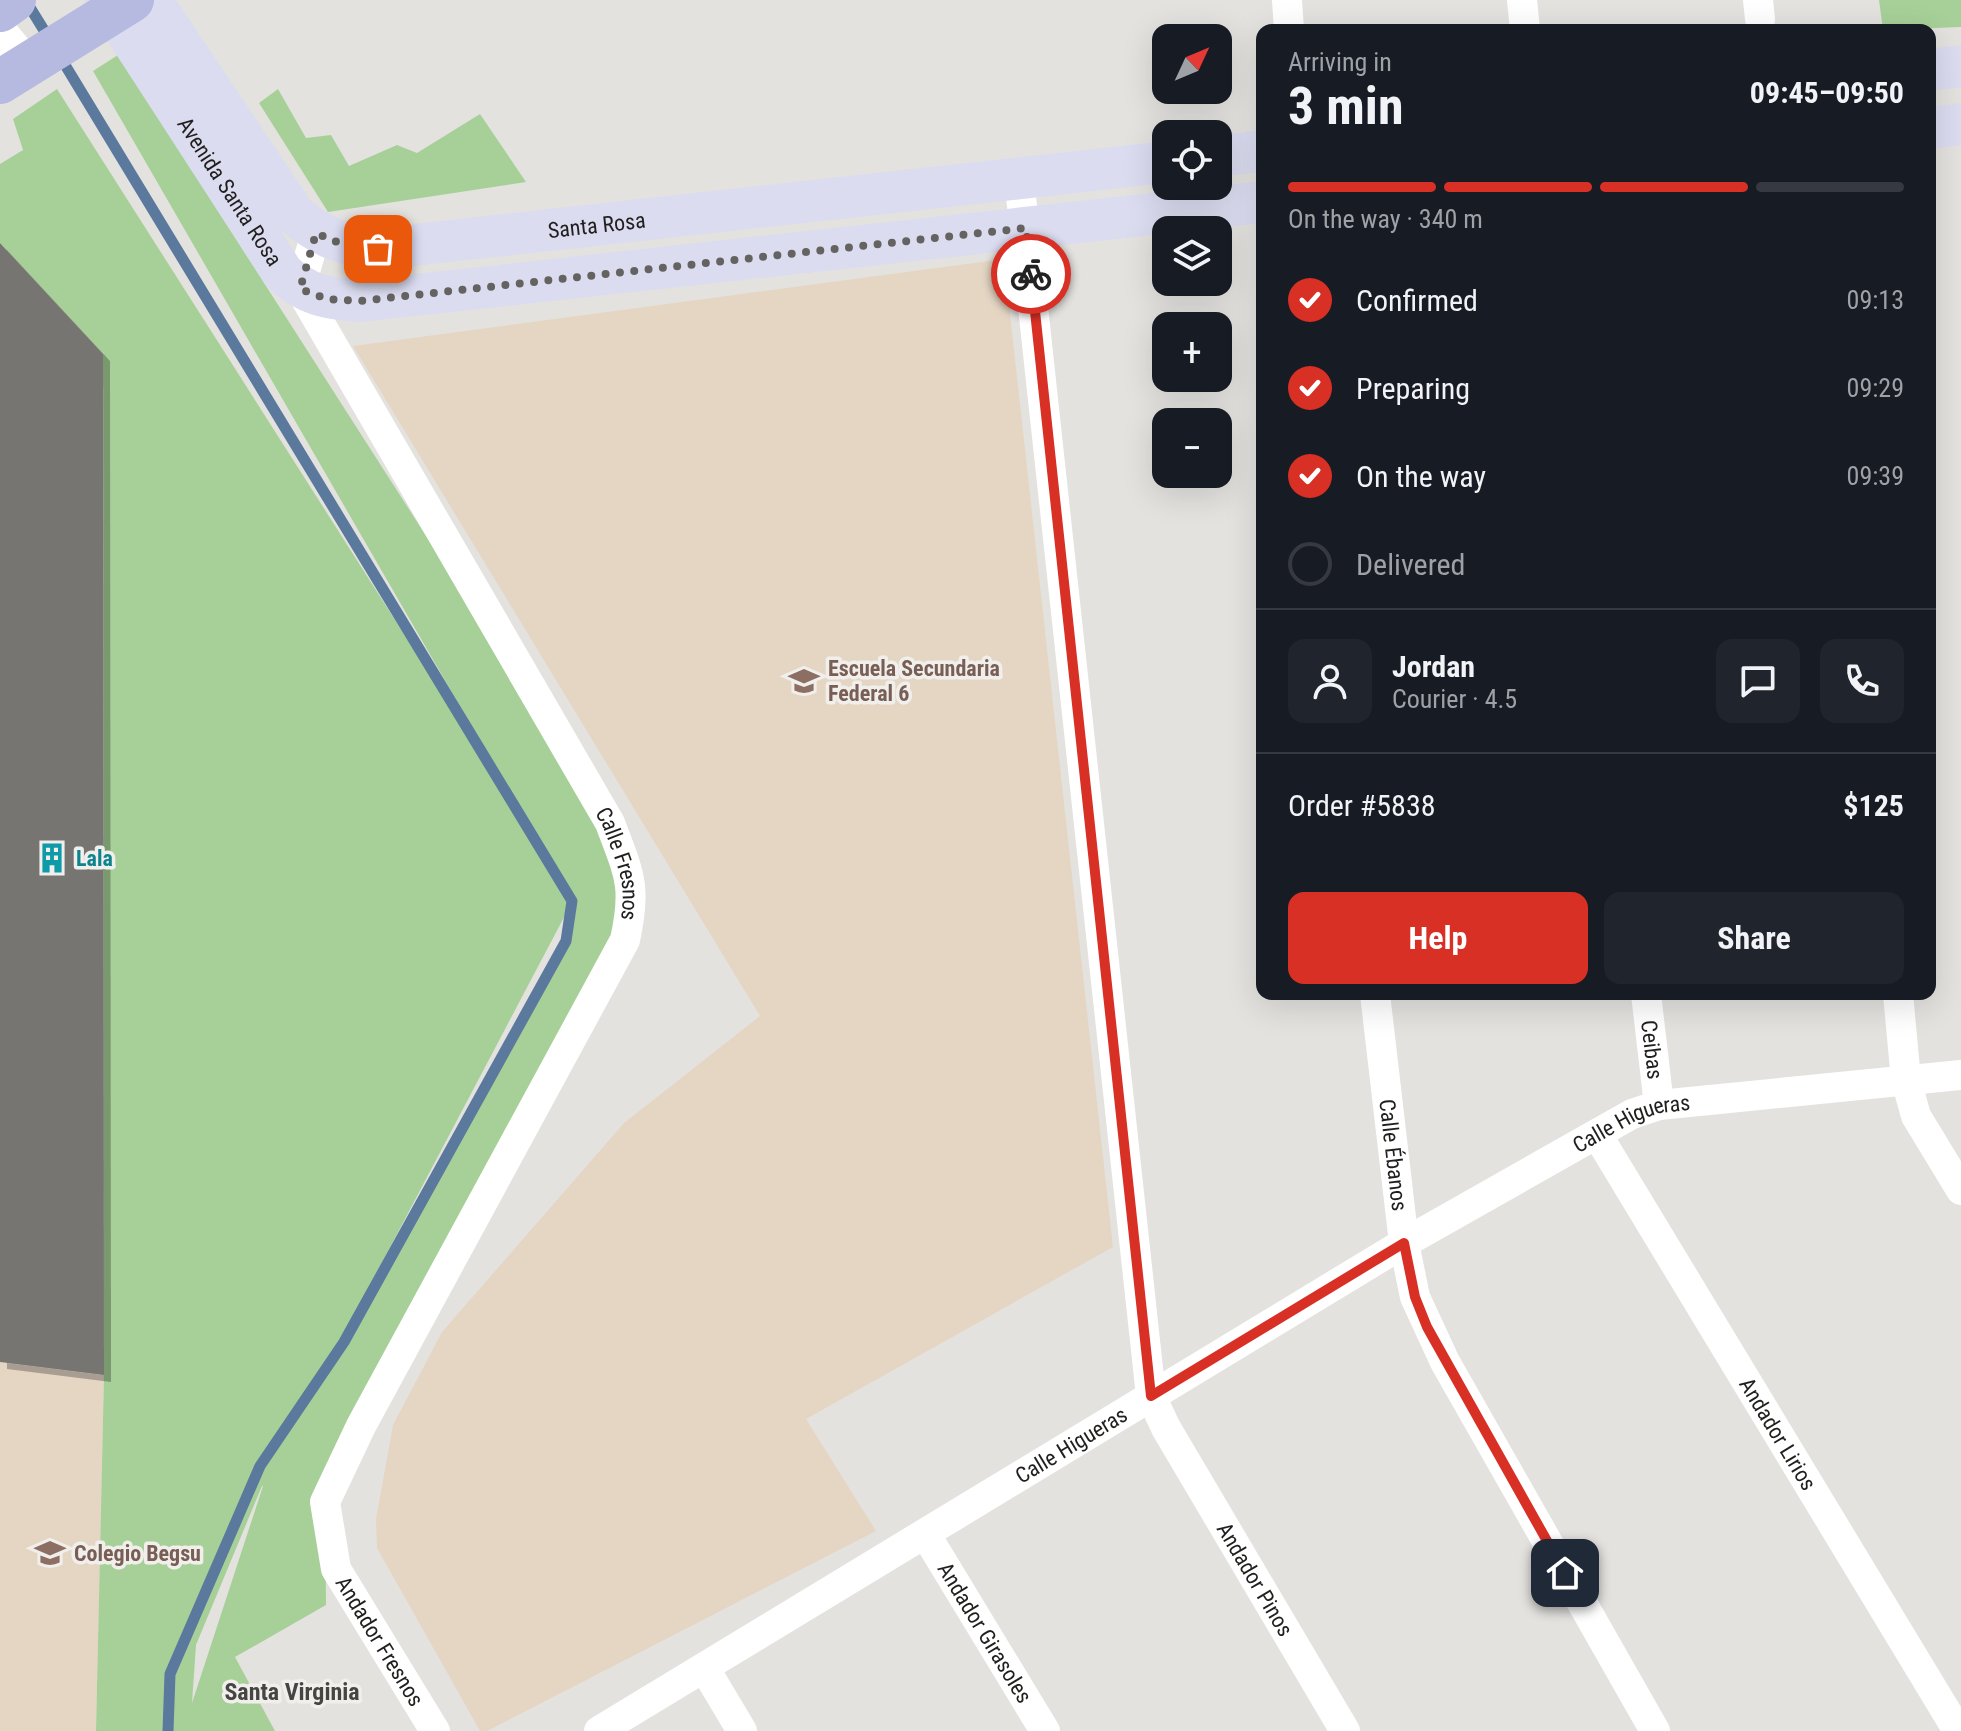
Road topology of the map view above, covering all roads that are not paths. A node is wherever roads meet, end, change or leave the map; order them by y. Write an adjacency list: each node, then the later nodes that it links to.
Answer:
1 (1287, 0): 4 (street)
2 (1522, 0): 5 (street)
3 (126, 3): 6 (main road); 17 (main road, Santa Rosa); 18 (main road, Avenida Santa Rosa)
4 (1289, 24)
5 (1524, 24)
6 (21, 36)
7 (1961, 66): 8 (main road)
8 (1936, 69)
9 (1961, 124): 10 (main road)
10 (1936, 127)
11 (1256, 152): 12 (main road)
12 (1232, 154)
13 (1152, 164): 14 (main road, Santa Rosa)
14 (1019, 178): 16 (street, Andador Pinos); 17 (main road, Santa Rosa)
15 (1256, 203): 16 (main road)
16 (1026, 228): 18 (main road); 28 (street, Andador Pinos)
17 (316, 233): 18 (street)
18 (300, 289): 29 (street, Calle Fresnos)
19 (1376, 1000): 27 (street, Calle Ébanos)
20 (1647, 1000): 24 (street, Ceibas)
21 (1899, 1000): 23 (street)
22 (1961, 1075): 23 (street, Calle Higueras)
23 (1906, 1080): 24 (street, Calle Higueras); 26 (street)
24 (1659, 1105): 25 (street, Calle Higueras)
25 (1598, 1136): 27 (street, Calle Higueras); 38 (street, Andador Lirios)
26 (1961, 1190)
27 (1404, 1243): 28 (street, Calle Higueras); 37 (street, Calle Ébanos)
28 (1151, 1396): 30 (street, Calle Higueras); 36 (street, Andador Pinos)
29 (325, 1502): 32 (street, Andador Fresnos)
30 (926, 1535): 31 (street, Calle Higueras); 35 (street, Andador Girasoles)
31 (705, 1669): 33 (street, Calle Higueras); 34 (street)
32 (435, 1731)
33 (599, 1731)
34 (742, 1731)
35 (1045, 1731)
36 (1345, 1731)
37 (1655, 1731)
38 (1958, 1731)

